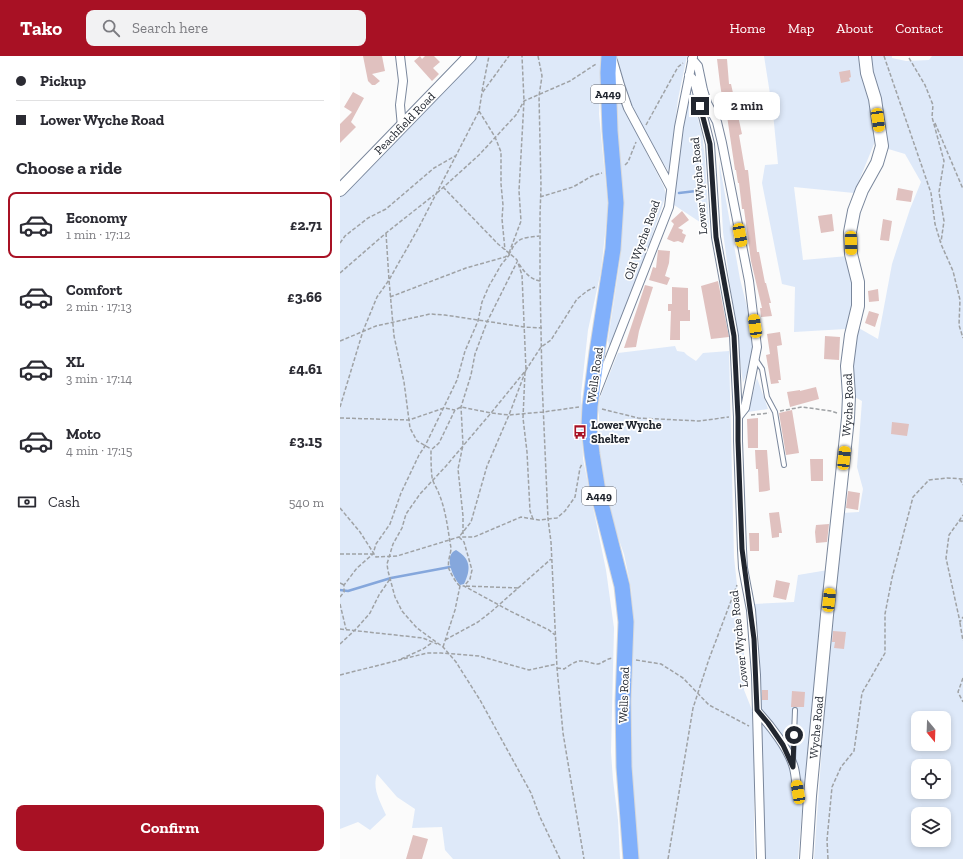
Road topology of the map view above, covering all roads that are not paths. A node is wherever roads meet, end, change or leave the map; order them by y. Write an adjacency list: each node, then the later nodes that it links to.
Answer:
1 (400, 56): 7 (street)
2 (470, 56): 7 (main road, Peachfield Road)
3 (865, 56): 17 (main road, Wyche Road)
4 (610, 57): 8 (street); 11 (highway, Wells Road / A449)
5 (693, 57): 6 (street, Old Wyche Road); 10 (street, Lower Wyche Road)
6 (689, 75): 8 (street, Old Wyche Road); 12 (street, Lower Wyche Road)
7 (402, 127): 9 (main road, Peachfield Road)
8 (671, 188): 11 (street, Old Wyche Road)
9 (340, 190)
10 (755, 360): 12 (street, Lower Wyche Road); 13 (lane)
11 (591, 403): 18 (highway, Wells Road / A449)
12 (738, 417): 14 (street, Lower Wyche Road)
13 (784, 465)
14 (757, 710): 16 (street); 19 (street, Lower Wyche Road)
15 (795, 710): 16 (lane)
16 (793, 767): 17 (street)
17 (810, 796): 20 (main road, Wyche Road)
18 (631, 859)
19 (761, 859)
20 (806, 859)

